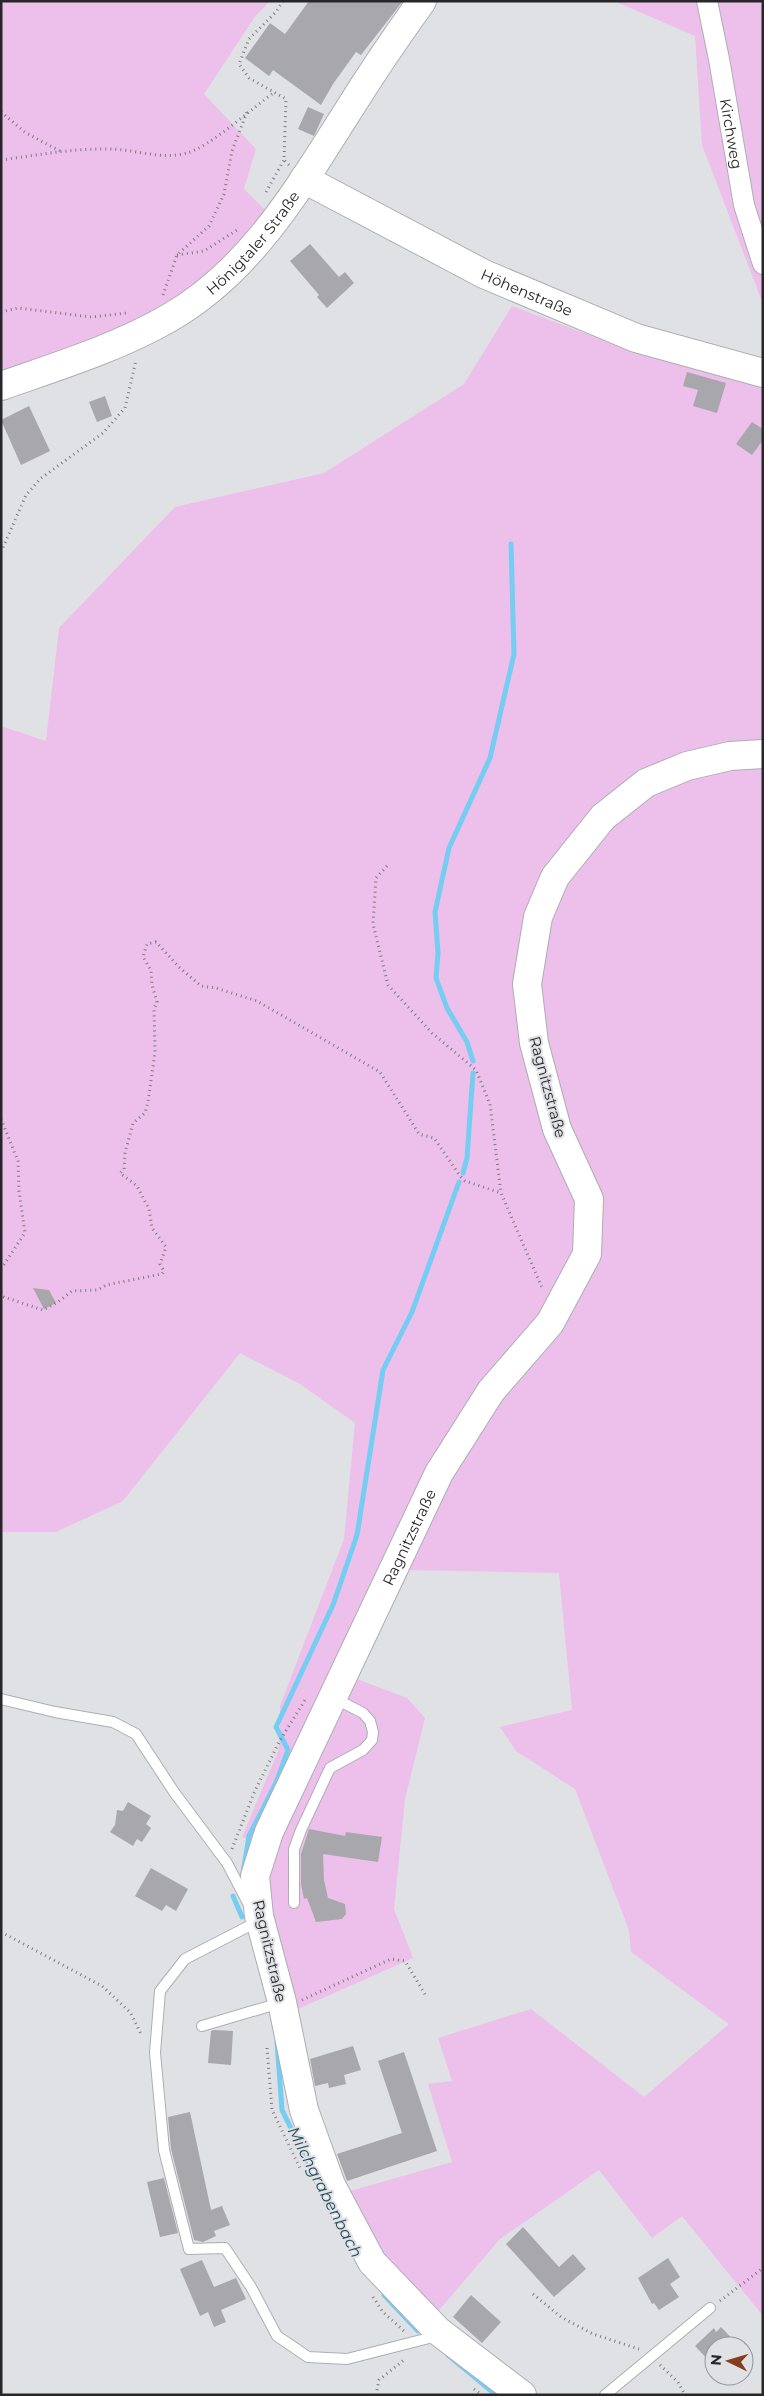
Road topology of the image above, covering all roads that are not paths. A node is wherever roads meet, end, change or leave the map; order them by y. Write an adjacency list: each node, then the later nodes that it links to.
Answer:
1 (422, 1): 3 (main road, Hönigtaler Straße)
2 (707, 1): 4 (street, Kirchweg)
3 (304, 179): 5 (main road, Höhenstraße); 6 (main road, Hönigtaler Straße)
4 (763, 264)
5 (763, 373)
6 (1, 386)
7 (763, 754): 8 (main road, Ragnitzstraße)
8 (333, 1698): 10 (lane); 11 (main road, Ragnitzstraße)
9 (1, 1699): 11 (lane)
10 (294, 1903)
11 (259, 1916): 12 (main road, Ragnitzstraße); 15 (lane)
12 (283, 2006): 13 (lane); 15 (main road, Ragnitzstraße)
13 (202, 2026)
14 (710, 2308): 17 (lane)
15 (436, 2336): 16 (main road, Ragnitzstraße)
16 (522, 2395)
17 (605, 2395)

